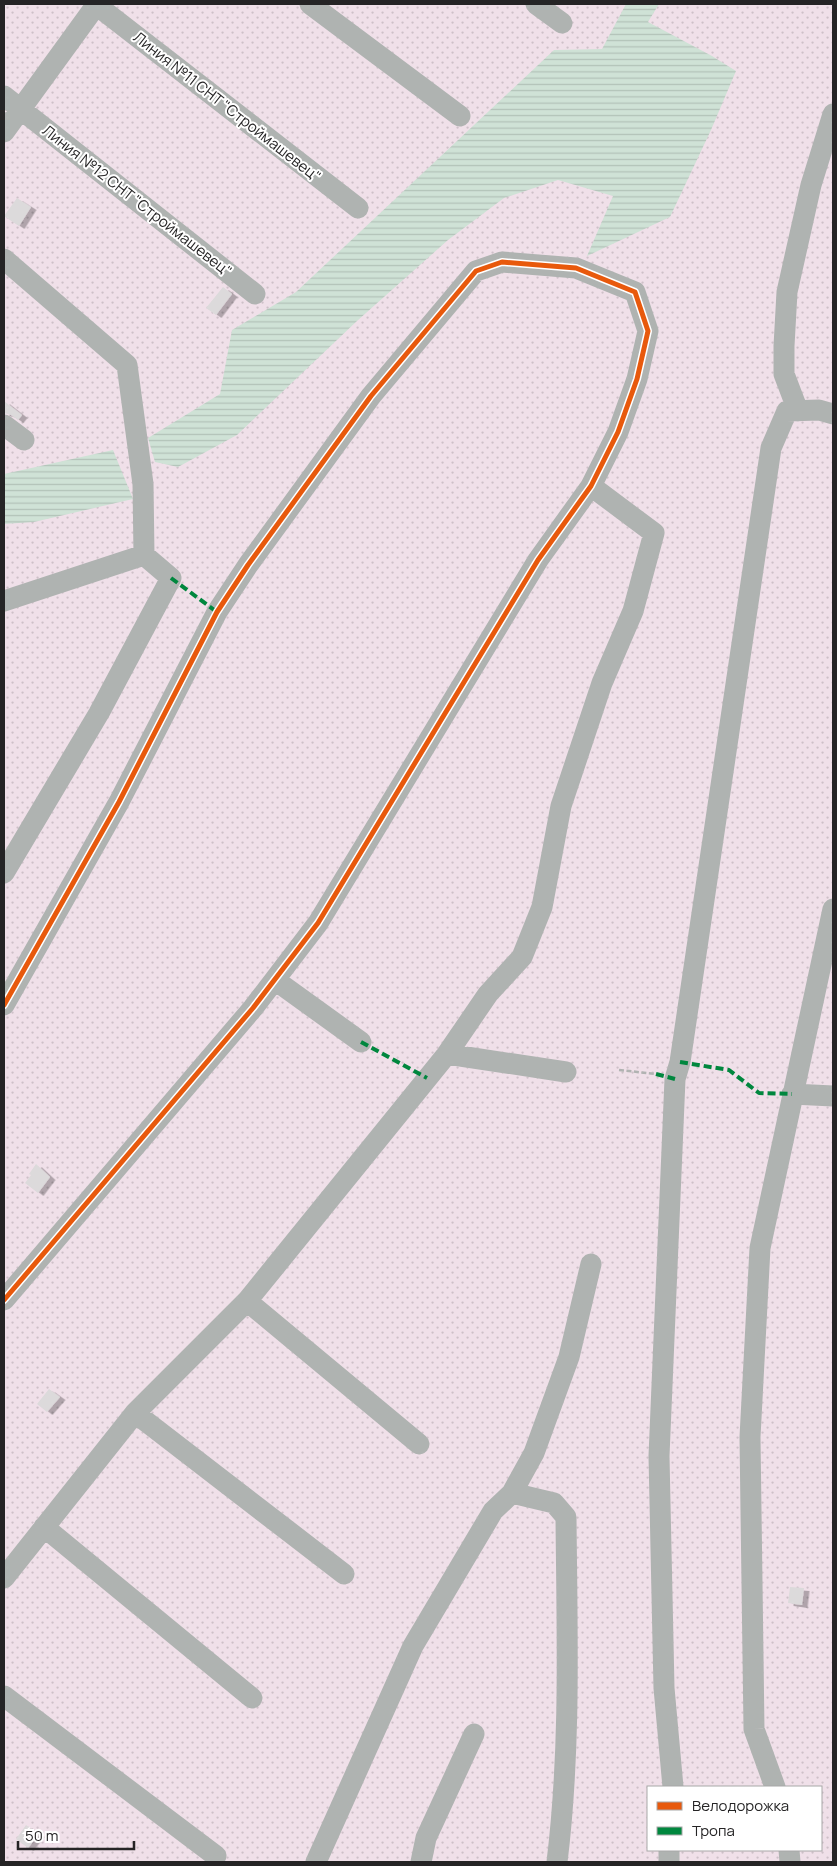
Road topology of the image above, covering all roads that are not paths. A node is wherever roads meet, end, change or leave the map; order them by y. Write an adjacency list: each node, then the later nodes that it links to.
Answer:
1 (96, 4): 5 (street); 9 (street, Линия №11 СНТ "Строймашевец")
2 (310, 4): 7 (street)
3 (536, 4): 4 (street)
4 (562, 23)
5 (12, 102): 8 (street); 11 (street, Линия №12 СНТ "Строймашевец")
6 (833, 114): 12 (street)
7 (460, 116)
8 (4, 132)
9 (358, 208)
10 (4, 259): 17 (street)
11 (255, 294)
12 (798, 411): 13 (street); 40 (street)
13 (833, 414)
14 (4, 425): 15 (street)
15 (24, 440)
16 (592, 486): 21 (street); 22 (street); 24 (street)
17 (144, 555): 18 (street); 19 (street)
18 (4, 601)
19 (4, 873)
20 (833, 909): 26 (street)
21 (275, 980): 23 (street); 29 (street)
22 (4, 1005)
23 (361, 1042)
24 (447, 1054): 25 (street); 30 (street)
25 (566, 1072)
26 (792, 1094): 27 (street); 41 (street)
27 (833, 1096)
28 (591, 1264): 33 (street)
29 (4, 1300)
30 (246, 1301): 31 (street); 32 (street)
31 (135, 1413): 34 (street); 35 (street)
32 (419, 1444)
33 (512, 1493): 43 (street); 45 (street)
34 (44, 1527): 36 (street); 38 (street)
35 (344, 1574)
36 (4, 1578)
37 (4, 1696): 42 (street)
38 (252, 1698)
39 (474, 1734): 44 (street)
40 (673, 1786)
41 (775, 1786)
42 (216, 1856)
43 (316, 1862)
44 (421, 1862)
45 (557, 1862)

